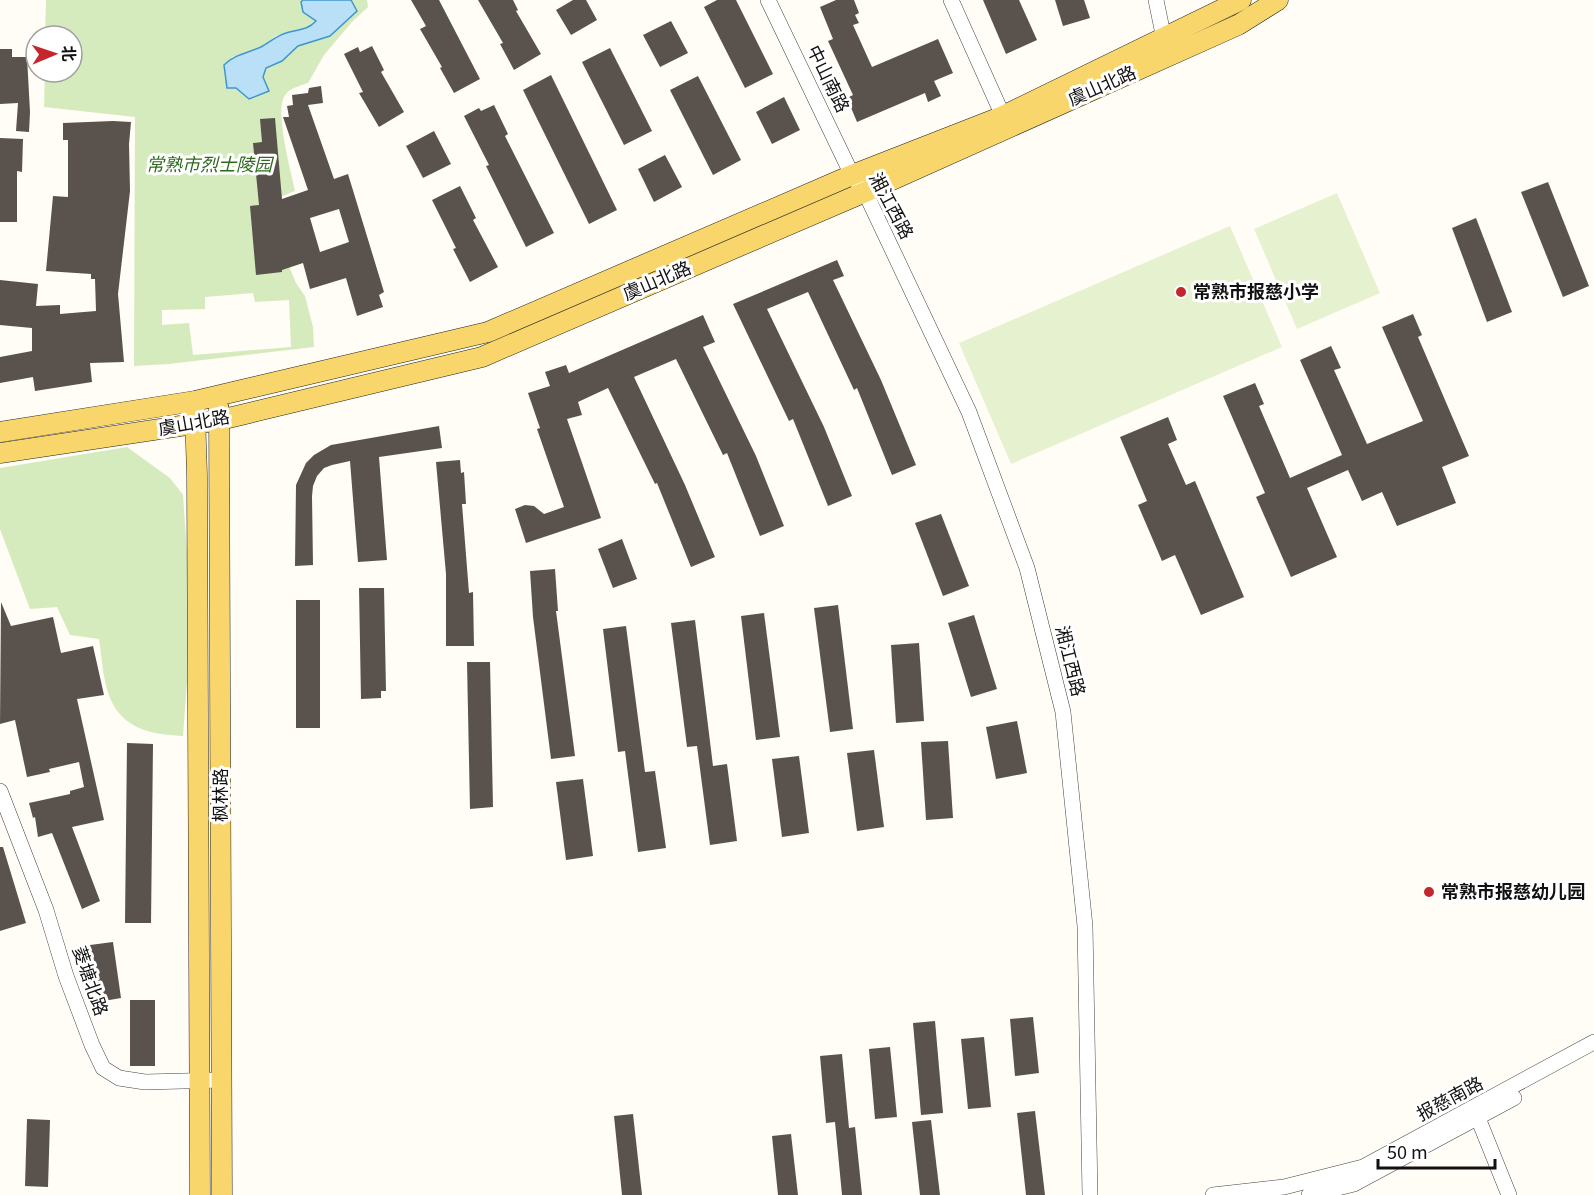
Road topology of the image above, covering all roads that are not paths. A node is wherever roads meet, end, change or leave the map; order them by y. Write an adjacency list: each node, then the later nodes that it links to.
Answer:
1 (768, 0): 8 (street, 中山南路)
2 (951, 0): 7 (street)
3 (1156, 0): 6 (street)
4 (1241, 0): 6 (main road, 虞山北路)
5 (1278, 0): 9 (main road, 虞山北路)
6 (1164, 39): 7 (main road, 虞山北路)
7 (1003, 116): 8 (main road, 虞山北路)
8 (852, 175): 9 (street, 湘江西路); 10 (main road, 虞山北路)
9 (865, 192): 12 (main road, 虞山北路); 24 (street, 湘江西路)
10 (218, 395): 11 (main road, 虞山北路); 12 (main road, 枫林路)
11 (195, 401): 13 (main road, 枫林路); 14 (main road, 虞山北路)
12 (220, 420): 13 (main road, 虞山北路); 19 (main road, 枫林路)
13 (195, 424): 15 (main road, 虞山北路); 20 (main road, 枫林路)
14 (0, 432)
15 (0, 453)
16 (0, 791): 20 (street, 菱塘北路)
17 (1594, 1042): 25 (street, 报慈南路)
18 (1594, 1052): 21 (street, 报慈南路)
19 (222, 1080): 20 (street, 菱塘北路); 23 (main road, 枫林路)
20 (200, 1081): 22 (main road, 枫林路)
21 (1478, 1118): 26 (street, 报慈南路); 27 (street)
22 (200, 1195)
23 (222, 1195)
24 (1090, 1195)
25 (1213, 1195)
26 (1309, 1195)
27 (1509, 1195)

